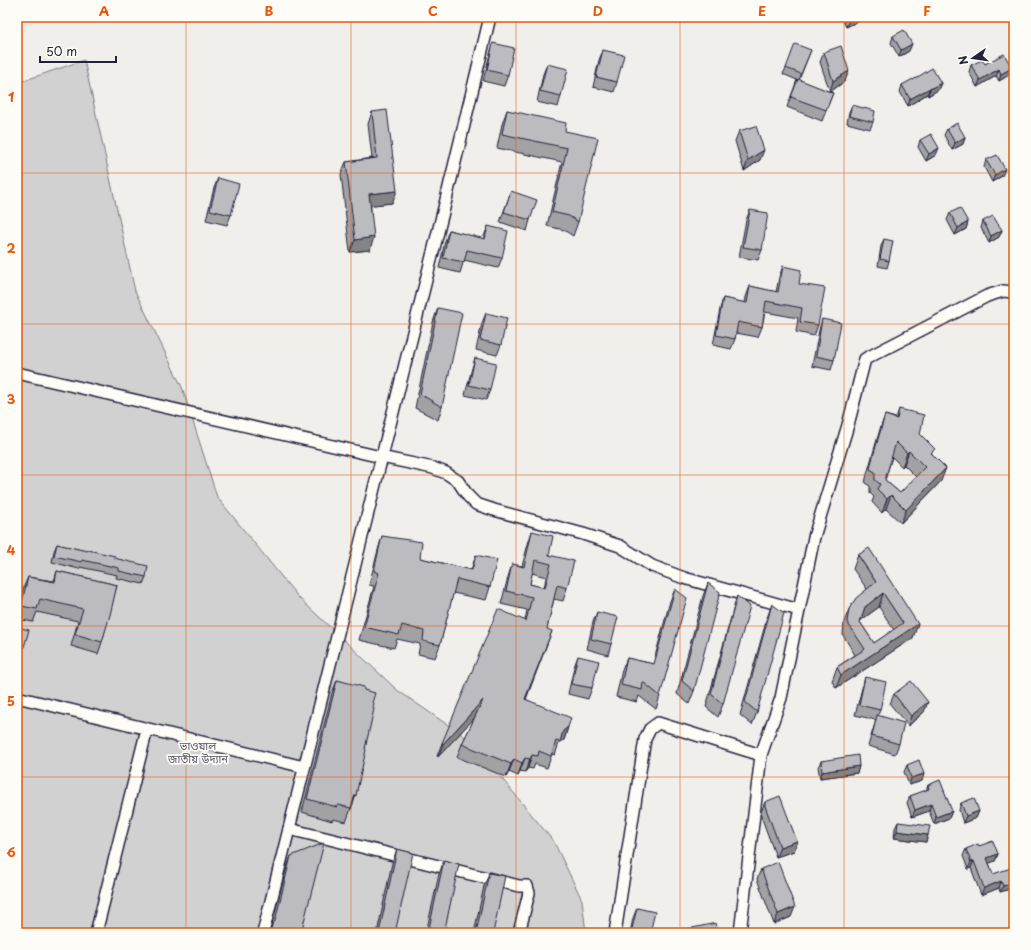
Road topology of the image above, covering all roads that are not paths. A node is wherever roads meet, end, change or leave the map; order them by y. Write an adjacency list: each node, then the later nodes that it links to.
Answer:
1 (490, 17): 4 (street)
2 (1014, 292): 5 (street)
3 (17, 373): 4 (street)
4 (381, 457): 5 (street); 9 (street)
5 (799, 610): 8 (street)
6 (17, 697): 7 (street)
7 (147, 729): 9 (street); 11 (street)
8 (761, 755): 14 (street); 15 (street)
9 (304, 767): 10 (street)
10 (289, 829): 12 (street); 13 (street)
11 (96, 933)
12 (262, 933)
13 (519, 933)
14 (615, 933)
15 (740, 933)

